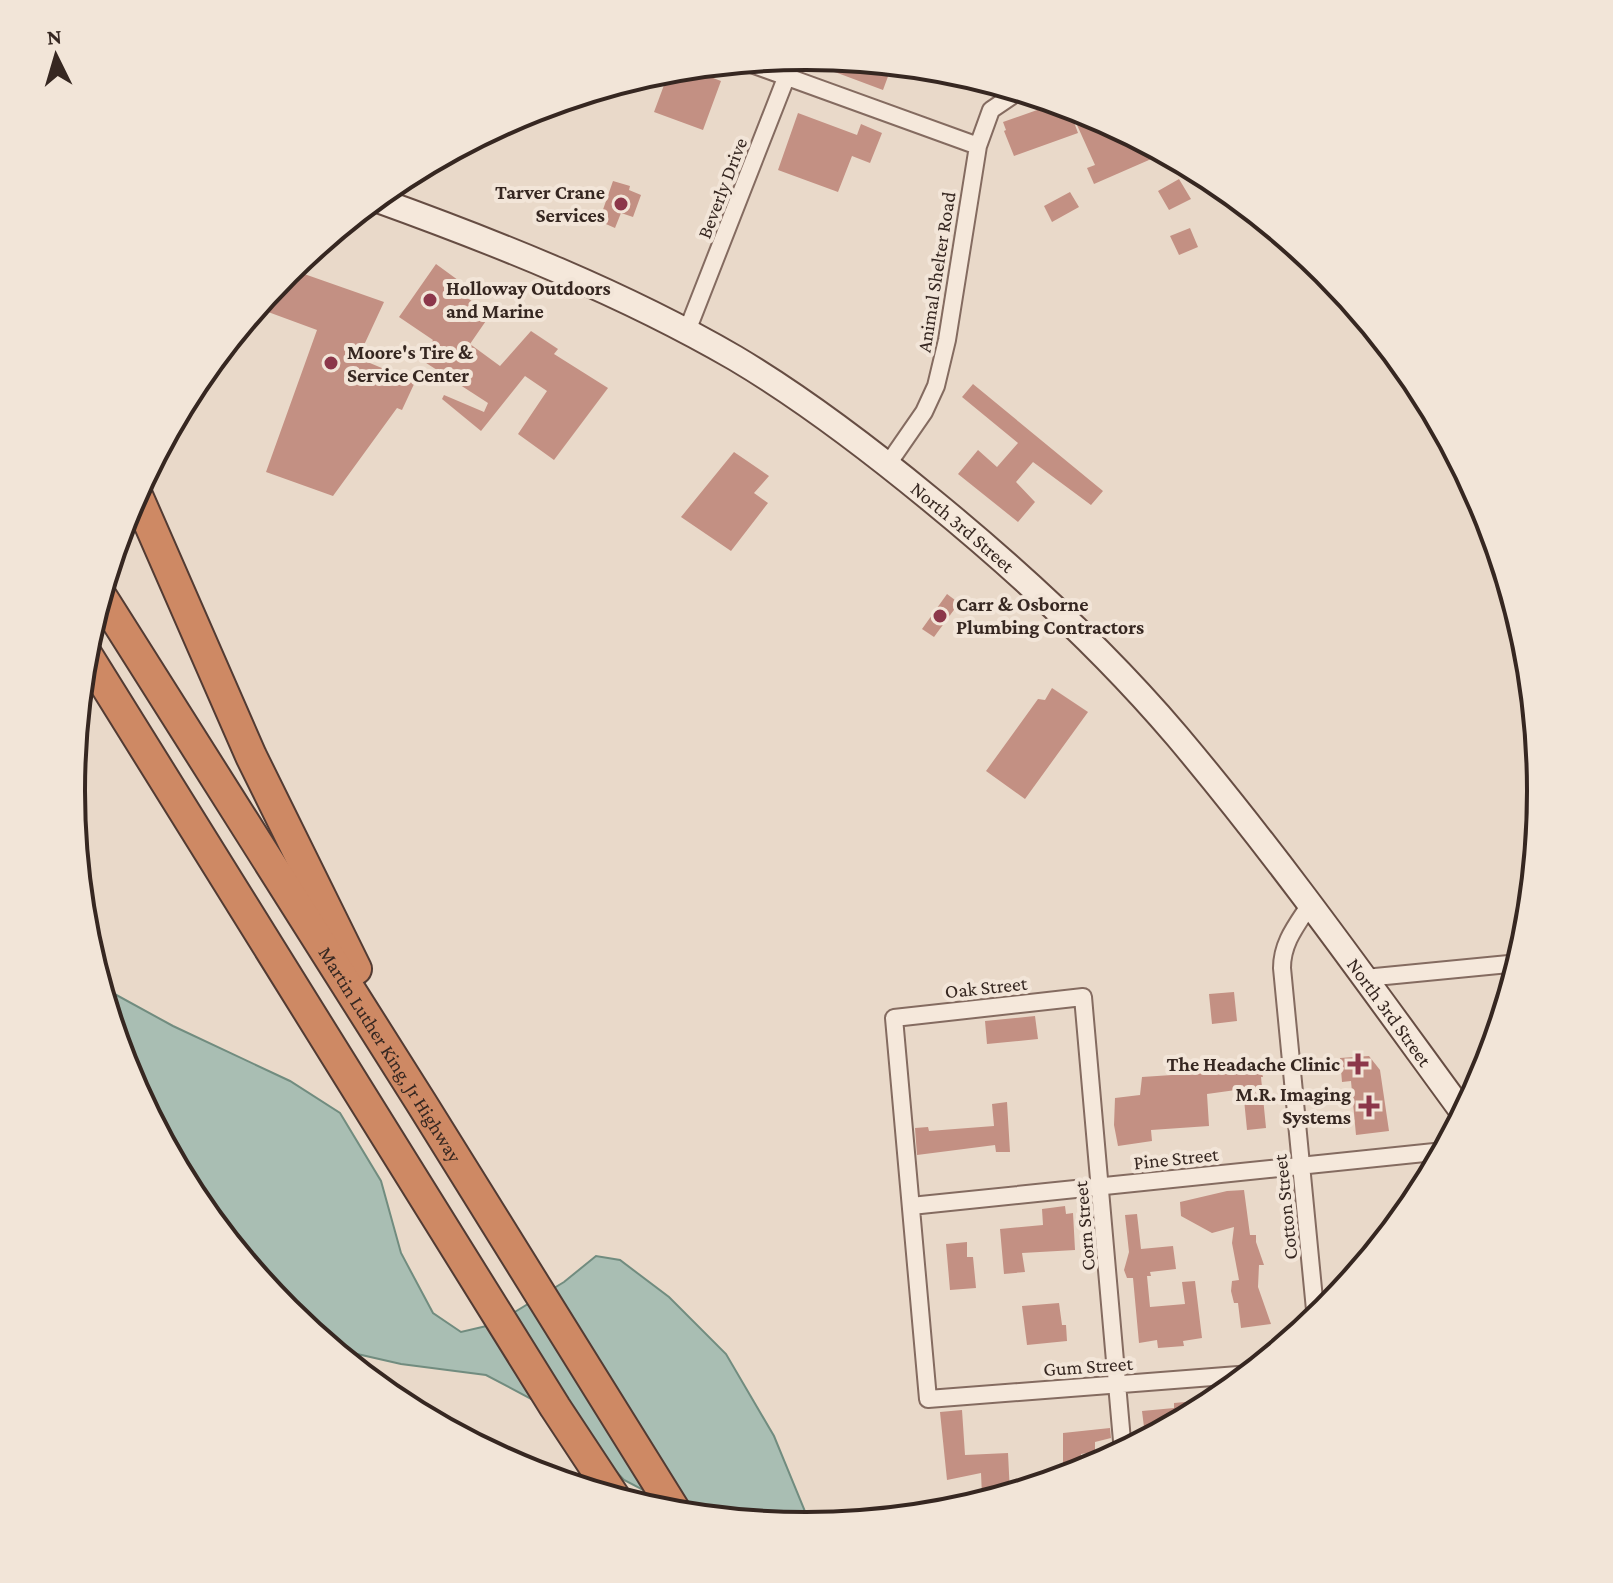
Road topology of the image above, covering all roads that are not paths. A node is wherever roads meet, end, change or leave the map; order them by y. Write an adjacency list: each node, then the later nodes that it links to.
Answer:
1 (786, 71): 4 (street, Beverly Drive)
2 (791, 71): 4 (street)
3 (770, 72): 4 (street)
4 (786, 78): 6 (street); 8 (street, Beverly Drive)
5 (1007, 99): 6 (street, Animal Shelter Road)
6 (978, 146): 9 (street, Animal Shelter Road)
7 (389, 204): 8 (main road, North 3rd Street)
8 (687, 331): 9 (main road, North 3rd Street)
9 (888, 464): 13 (main road, North 3rd Street)
10 (143, 509): 17 (highway)
11 (109, 609): 17 (highway, Martin Luther King, Jr Highway)
12 (96, 669): 26 (highway)
13 (1309, 906): 15 (main road, North 3rd Street); 20 (street, Cotton Street)
14 (1506, 964): 15 (street)
15 (1365, 978): 18 (main road, North 3rd Street)
16 (1083, 997): 21 (street, Corn Street); 22 (street, Oak Street)
17 (422, 1104): 30 (highway, Martin Luther King, Jr Highway)
18 (1457, 1104)
19 (1431, 1152): 20 (street, Pine Street)
20 (1301, 1165): 21 (street, Pine Street); 23 (street, Cotton Street)
21 (1101, 1185): 22 (street, Pine Street); 25 (street, Corn Street)
22 (911, 1206): 25 (street, Gum Street)
23 (1314, 1304)
24 (1229, 1376): 25 (street, Gum Street)
25 (1116, 1384): 27 (street, Corn Street)
26 (555, 1407): 28 (highway); 29 (highway)
27 (1122, 1441)
28 (595, 1481)
29 (606, 1484)
30 (668, 1499)

